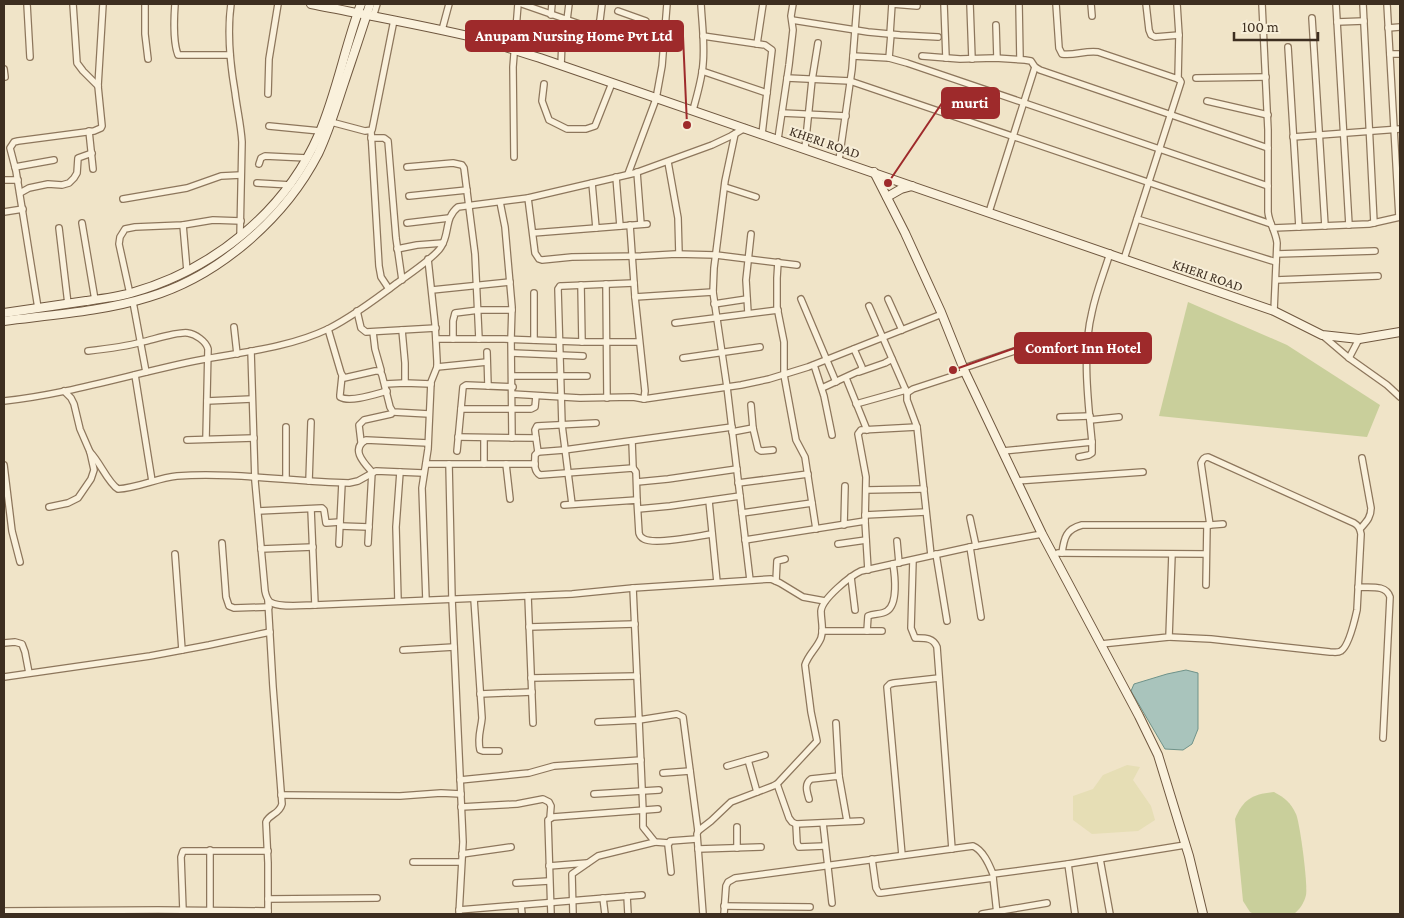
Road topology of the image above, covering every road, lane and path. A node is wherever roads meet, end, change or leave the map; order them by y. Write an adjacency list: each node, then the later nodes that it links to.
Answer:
1 (27, 4): 64 (street)
2 (74, 4): 88 (street)
3 (103, 4): 88 (street)
4 (145, 4): 70 (street)
5 (175, 4): 63 (street)
6 (231, 4): 63 (street)
7 (278, 4): 90 (street)
8 (311, 4): 36 (street, KHERI ROAD)
9 (361, 4): 36 (street)
10 (370, 4): 36 (street)
11 (377, 4): 36 (street)
12 (449, 4): 48 (street)
13 (520, 4): 37 (street); 60 (street)
14 (552, 4): 37 (street)
15 (569, 4): 41 (street)
16 (602, 4): 41 (street)
17 (667, 4): 58 (street)
18 (701, 4): 53 (street)
19 (762, 4): 57 (street)
20 (793, 4): 42 (street)
21 (857, 4): 49 (street)
22 (892, 4): 34 (street); 51 (street)
23 (944, 4): 68 (street)
24 (970, 4): 71 (street)
25 (1019, 4): 72 (street)
26 (1056, 4): 81 (street)
27 (1091, 4): 38 (street)
28 (1146, 4): 52 (street)
29 (1177, 4): 52 (street)
30 (1262, 4): 78 (street)
31 (1336, 4): 44 (street)
32 (1363, 4): 43 (street)
33 (1387, 4): 47 (street)
34 (917, 6)
35 (618, 11): 55 (street)
36 (364, 15): 40 (street, KHERI ROAD); 102 (street); 107 (street)
37 (551, 15): 41 (street)
38 (1092, 16)
39 (1312, 18): 113 (street)
40 (394, 20): 48 (street, KHERI ROAD); 110 (street)
41 (565, 20): 73 (street)
42 (792, 20): 49 (street); 79 (street)
43 (1364, 21): 44 (street); 108 (street)
44 (1338, 22): 109 (street)
45 (996, 25): 69 (street)
46 (1400, 27): 47 (street)
47 (1388, 28): 61 (street)
48 (442, 30): 60 (street, KHERI ROAD)
49 (855, 30): 51 (street); 65 (street)
50 (618, 32): 55 (street)
51 (891, 34): 54 (street); 67 (street)
52 (1179, 35): 81 (street)
53 (703, 36): 57 (street); 76 (street)
54 (938, 37)
55 (642, 40): 58 (street)
56 (818, 43): 82 (street)
57 (757, 44): 89 (street)
58 (664, 47): 91 (street)
59 (1288, 47): 115 (street)
60 (514, 50): 73 (street, KHERI ROAD); 122 (street)
61 (1390, 54): 62 (street); 84 (street)
62 (1400, 54)
63 (230, 55): 133 (street)
64 (30, 56)
65 (853, 56): 67 (street); 83 (street)
66 (922, 56): 68 (street)
67 (889, 58): 95 (street)
68 (946, 58): 71 (street)
69 (997, 58): 71 (street); 72 (street)
70 (148, 59)
71 (972, 59)
72 (1020, 59): 74 (street)
73 (561, 65): 87 (street, KHERI ROAD)
74 (1035, 67): 95 (street); 101 (street)
75 (4, 69): 77 (street)
76 (702, 71): 89 (street); 96 (street)
77 (5, 76)
78 (1266, 76): 80 (street); 99 (street)
79 (787, 78): 82 (street); 97 (street)
80 (1196, 78)
81 (1178, 79): 101 (street)
82 (812, 80): 83 (street); 98 (street)
83 (850, 81): 100 (street); 114 (street)
84 (1391, 81): 85 (street); 93 (street)
85 (1400, 81)
86 (544, 84): 87 (street)
87 (612, 84): 91 (street, KHERI ROAD)
88 (98, 86): 106 (street)
89 (767, 93): 112 (street)
90 (268, 94)
91 (656, 98): 96 (street, KHERI ROAD); 132 (street)
92 (1207, 100): 99 (street)
93 (1392, 100): 94 (street); 105 (street)
94 (1400, 100)
95 (1025, 103): 114 (street); 119 (street)
96 (693, 110): 104 (street, KHERI ROAD)
97 (782, 113): 98 (street); 116 (street)
98 (809, 114): 100 (street); 117 (street)
99 (1268, 115): 118 (street)
100 (846, 116): 124 (street)
101 (1170, 116): 118 (street); 119 (street)
102 (331, 122): 110 (street); 204 (street)
103 (269, 126): 107 (street)
104 (745, 128): 111 (street); 112 (street, KHERI ROAD)
105 (1397, 130): 108 (street); 134 (street)
106 (89, 131): 120 (street); 127 (street)
107 (320, 131): 121 (street)
108 (1370, 131): 109 (street); 163 (street)
109 (1344, 133): 113 (street); 164 (street)
110 (371, 134): 177 (street); 199 (street)
111 (736, 134): 125 (street); 142 (street)
112 (762, 134): 116 (street, KHERI ROAD)
113 (1319, 135): 115 (street); 169 (street)
114 (1014, 136): 138 (street); 156 (street)
115 (1294, 137): 170 (street)
116 (778, 139): 117 (street, KHERI ROAD)
117 (805, 148): 124 (street, KHERI ROAD)
118 (1268, 148): 144 (street)
119 (1159, 149): 138 (street); 144 (street)
120 (92, 153): 129 (street); 146 (street)
121 (307, 158): 126 (street); 141 (street)
122 (514, 158)
123 (54, 160): 127 (street)
124 (839, 160): 131 (street, KHERI ROAD)
125 (668, 162): 130 (street); 180 (street)
126 (259, 164)
127 (15, 167): 137 (street)
128 (408, 167): 145 (street)
129 (93, 169)
130 (637, 172): 132 (street); 166 (street)
131 (874, 172): 143 (street, KHERI ROAD); 149 (street)
132 (628, 174): 135 (street)
133 (241, 175): 151 (street); 160 (street)
134 (1399, 176): 157 (street)
135 (616, 177): 140 (street); 167 (street)
136 (4, 180): 137 (street)
137 (18, 180): 146 (street)
138 (1149, 182): 159 (street); 168 (street)
139 (257, 183): 141 (street)
140 (592, 183): 150 (street); 172 (street)
141 (290, 184): 175 (street)
142 (725, 186): 148 (street); 182 (street)
143 (912, 186): 149 (street); 156 (street, KHERI ROAD)
144 (1268, 186): 168 (street)
145 (467, 190): 147 (street); 153 (street)
146 (20, 194): 154 (street)
147 (409, 196)
148 (756, 197)
149 (887, 197): 220 (street)
150 (528, 198): 152 (street); 173 (street)
151 (123, 199)
152 (500, 202): 153 (street); 194 (street)
153 (468, 205): 158 (street); 197 (street)
154 (23, 209): 155 (street); 212 (street)
155 (4, 212)
156 (989, 212): 179 (street, KHERI ROAD)
157 (1400, 217): 163 (street)
158 (450, 218): 162 (street); 176 (street)
159 (1137, 219): 186 (street); 188 (street)
160 (241, 221): 165 (street); 175 (street)
161 (82, 223): 208 (street)
162 (407, 223)
163 (1374, 223): 164 (street)
164 (1349, 224): 169 (street)
165 (183, 225): 190 (street); 204 (street)
166 (630, 225): 167 (street); 183 (street)
167 (620, 226): 172 (street)
168 (1272, 226): 170 (street); 181 (street)
169 (1325, 226): 170 (street)
170 (1299, 227)
171 (59, 228): 209 (street)
172 (596, 228): 173 (street)
173 (533, 234): 183 (street)
174 (751, 234): 185 (street)
175 (240, 237): 190 (street)
176 (443, 244): 177 (street); 184 (street)
177 (397, 249): 192 (street)
178 (1375, 250): 181 (street)
179 (1110, 253): 186 (street, KHERI ROAD); 240 (street)
180 (678, 254): 182 (street); 183 (street)
181 (1277, 254): 188 (street)
182 (716, 255): 185 (street); 202 (street)
183 (632, 256): 195 (street)
184 (428, 259): 192 (street); 200 (street)
185 (748, 259): 187 (street); 205 (street)
186 (1124, 259): 217 (street, KHERI ROAD)
187 (778, 262): 189 (street); 215 (street)
188 (1276, 262): 193 (street)
189 (797, 265)
190 (187, 271): 204 (street)
191 (1378, 276): 193 (street)
192 (402, 280): 199 (street)
193 (1276, 280): 217 (street)
194 (510, 282): 197 (street); 214 (street)
195 (634, 283): 196 (street); 203 (street)
196 (606, 284): 198 (street); 242 (street)
197 (477, 285): 200 (street); 213 (street)
198 (581, 285): 239 (street); 241 (street)
199 (389, 289): 216 (street)
200 (432, 290): 225 (street)
201 (534, 292): 238 (street)
202 (713, 292): 203 (street); 210 (street)
203 (635, 297): 243 (street)
204 (131, 298): 208 (street); 222 (street); 244 (street)
205 (747, 299): 210 (street); 219 (street)
206 (801, 299): 259 (street)
207 (888, 299): 228 (street)
208 (94, 300): 209 (street)
209 (68, 304): 212 (street)
210 (714, 304): 221 (street)
211 (869, 306): 232 (street)
212 (38, 308): 218 (street)
213 (479, 310): 214 (street); 234 (street); 235 (street)
214 (512, 310): 236 (street)
215 (778, 310): 219 (street); 268 (street)
216 (357, 311): 226 (street); 229 (street)
217 (1274, 311): 231 (street, KHERI ROAD)
218 (4, 313)
219 (748, 313): 221 (street)
220 (942, 314): 228 (street); 264 (street)
221 (716, 317): 223 (street); 249 (street)
222 (4, 321)
223 (675, 323)
224 (234, 327): 252 (street)
225 (436, 328): 227 (street); 233 (street)
226 (328, 329): 248 (street); 269 (street)
227 (402, 330): 229 (street); 275 (street)
228 (902, 330): 232 (street)
229 (373, 332): 263 (street)
230 (1400, 332): 237 (street)
231 (1322, 335): 237 (street); 256 (street)
232 (882, 338): 246 (street); 258 (street)
233 (436, 339): 234 (street); 262 (street)
234 (454, 339): 235 (street)
235 (479, 339): 236 (street)
236 (511, 339): 238 (street); 251 (street)
237 (1359, 339): 256 (street)
238 (534, 340): 239 (street)
239 (560, 341): 241 (street); 253 (street)
240 (1088, 341): 264 (street); 302 (street)
241 (582, 342): 242 (street)
242 (607, 342): 243 (street); 289 (street)
243 (640, 342): 291 (street)
244 (140, 343): 247 (street); 257 (street); 265 (street)
245 (760, 347): 249 (street)
246 (854, 349): 259 (street); 266 (street)
247 (88, 351)
248 (251, 351): 252 (street); 290 (street)
249 (721, 351): 255 (street); 280 (street)
250 (486, 352): 260 (street)
251 (512, 353): 253 (street); 270 (street)
252 (238, 354): 257 (street)
253 (561, 355): 254 (street); 271 (street)
254 (583, 356)
255 (683, 358)
256 (1349, 358): 287 (street)
257 (208, 359): 265 (street); 293 (street)
258 (892, 359): 266 (street); 284 (street)
259 (827, 360): 261 (street); 274 (street)
260 (487, 362): 262 (street); 278 (street)
261 (814, 365): 268 (street); 281 (street)
262 (437, 367): 277 (street)
263 (381, 370)
264 (965, 370): 284 (street); 326 (street)
265 (146, 372): 267 (street)
266 (859, 372): 273 (street)
267 (135, 375): 282 (street); 347 (street)
268 (784, 375): 280 (street); 344 (street)
269 (342, 376): 276 (street); 283 (street)
270 (512, 376): 271 (street); 279 (street)
271 (561, 376): 272 (street); 288 (street)
272 (587, 376)
273 (846, 378): 274 (street); 294 (street)
274 (836, 382): 281 (street)
275 (405, 383): 276 (street); 277 (street)
276 (385, 384): 283 (street)
277 (431, 384): 299 (street)
278 (488, 386): 279 (street); 296 (street)
279 (513, 386): 285 (street)
280 (727, 387): 291 (street); 309 (street)
281 (822, 388): 311 (street)
282 (64, 391): 292 (street); 327 (street)
283 (387, 391): 299 (street)
284 (906, 391): 294 (street); 306 (street)
285 (512, 394): 286 (street); 297 (street)
286 (536, 396): 288 (street); 297 (street)
287 (1400, 397)
288 (561, 398): 289 (street); 305 (street)
289 (607, 398): 291 (street)
290 (252, 399): 293 (street); 314 (street)
291 (644, 399)
292 (4, 401)
293 (207, 401): 313 (street)
294 (856, 404): 310 (street)
295 (751, 405): 308 (street)
296 (461, 409): 297 (street); 312 (street)
297 (512, 410): 316 (street)
298 (391, 414): 319 (street)
299 (429, 414): 322 (street)
300 (1060, 417): 302 (street)
301 (1119, 417): 302 (street)
302 (1090, 418): 321 (street)
303 (310, 422): 348 (street)
304 (596, 423): 305 (street)
305 (562, 425): 317 (street); 323 (street)
306 (917, 426): 310 (street); 354 (street)
307 (286, 427): 346 (street)
308 (754, 428): 309 (street); 324 (street)
309 (732, 429): 320 (street); 338 (street)
310 (867, 430): 355 (street)
311 (832, 435)
312 (458, 437): 315 (street); 325 (street)
313 (206, 438): 314 (street); 318 (street)
314 (254, 438): 345 (street)
315 (484, 438): 316 (street); 333 (street)
316 (512, 438): 317 (street)
317 (536, 438): 328 (street)
318 (186, 440)
319 (364, 441): 322 (street); 339 (street)
320 (632, 441): 323 (street); 337 (street)
321 (1092, 442): 326 (street); 329 (street)
322 (428, 443): 331 (street)
323 (564, 450): 328 (street); 343 (street)
324 (773, 450)
325 (457, 451)
326 (1003, 451): 349 (street)
327 (90, 452): 347 (street); 364 (street)
328 (538, 452): 335 (street)
329 (1079, 456)
330 (1362, 458): 378 (street)
331 (426, 464): 332 (street); 342 (street)
332 (449, 464): 333 (street); 411 (street)
333 (484, 464): 334 (street)
334 (506, 464): 335 (street); 357 (street)
335 (535, 464): 343 (street)
336 (4, 465): 360 (street)
337 (633, 468): 343 (street); 350 (street)
338 (737, 469): 350 (street); 352 (street)
339 (372, 472): 340 (street); 351 (street); 376 (street)
340 (400, 472): 342 (street); 413 (street)
341 (1143, 472): 349 (street)
342 (423, 473): 412 (street)
343 (568, 474): 362 (street)
344 (808, 474): 352 (street); 361 (street)
345 (255, 477): 346 (street); 347 (street); 367 (street)
346 (286, 479): 348 (street)
347 (152, 481)
348 (309, 481): 351 (street)
349 (1016, 481): 380 (street)
350 (637, 482): 358 (street)
351 (342, 483): 372 (street)
352 (738, 483): 356 (street)
353 (845, 486): 374 (street)
354 (924, 489): 355 (street); 368 (street)
355 (866, 490): 370 (street)
356 (740, 496): 359 (street); 369 (street)
357 (510, 499)
358 (637, 500): 362 (street); 366 (street)
359 (709, 500): 366 (street); 379 (street)
360 (6, 502): 399 (street)
361 (812, 503): 369 (street); 377 (street)
362 (572, 504): 363 (street)
363 (564, 505)
364 (49, 507)
365 (312, 509): 367 (street); 372 (street); 389 (street)
366 (638, 509): 379 (street)
367 (258, 511): 390 (street)
368 (926, 512): 370 (street); 396 (street)
369 (742, 513): 381 (street)
370 (865, 518): 374 (street); 382 (street)
371 (970, 518): 388 (street)
372 (340, 524): 376 (street); 386 (street)
373 (1223, 524): 375 (street)
374 (844, 525): 377 (street)
375 (1208, 525): 378 (street); 392 (street); 395 (street)
376 (369, 527): 383 (street)
377 (816, 529): 381 (street)
378 (1360, 529): 407 (street)
379 (712, 534): 405 (street)
380 (1042, 534): 388 (street); 391 (street)
381 (745, 540): 403 (street)
382 (866, 540): 387 (street); 401 (street)
383 (368, 542)
384 (897, 542): 400 (street)
385 (222, 543): 415 (street)
386 (339, 544)
387 (838, 544)
388 (973, 546): 396 (street); 418 (street)
389 (313, 547): 390 (street); 416 (street)
390 (261, 549): 415 (street)
391 (1052, 553): 392 (street); 428 (street)
392 (1062, 553): 394 (street)
393 (175, 554): 430 (street)
394 (1172, 554): 395 (street); 426 (street)
395 (1206, 554): 406 (street)
396 (933, 555): 398 (street); 419 (street)
397 (785, 559): 404 (street)
398 (913, 560): 400 (street); 436 (street)
399 (20, 562)
400 (896, 564): 401 (street); 424 (street)
401 (868, 570): 402 (street)
402 (851, 577): 414 (street); 417 (street)
403 (750, 580): 404 (street); 405 (street)
404 (776, 581): 414 (street)
405 (717, 582): 408 (street)
406 (1206, 585)
407 (1358, 587): 426 (street); 443 (street)
408 (633, 588): 409 (street); 420 (street)
409 (528, 596): 410 (street); 421 (street)
410 (474, 598): 411 (street); 438 (street)
411 (452, 599): 412 (street); 429 (street)
412 (426, 600): 413 (street)
413 (398, 601): 416 (street)
414 (825, 601): 423 (street)
415 (268, 604): 416 (street); 425 (street)
416 (315, 605)
417 (855, 610)
418 (982, 617)
419 (947, 621)
420 (634, 624): 421 (street); 433 (street)
421 (530, 627): 435 (street)
422 (882, 630): 424 (street)
423 (822, 631): 424 (street); 453 (street)
424 (867, 631)
425 (270, 632): 430 (street); 459 (street)
426 (1169, 637): 428 (street)
427 (4, 643): 432 (street)
428 (1101, 644): 474 (street)
429 (454, 647): 431 (street); 452 (street)
430 (182, 650): 432 (street)
431 (403, 650)
432 (29, 673): 434 (street)
433 (636, 676): 435 (street); 439 (street)
434 (4, 677)
435 (531, 678): 437 (street)
436 (939, 678): 480 (street); 484 (street)
437 (532, 692): 438 (street); 442 (street)
438 (480, 694): 444 (street)
439 (639, 720): 440 (street); 446 (street); 449 (street)
440 (598, 722)
441 (836, 722): 451 (street)
442 (533, 723)
443 (1383, 738)
444 (499, 750)
445 (765, 755): 447 (street)
446 (641, 760): 452 (street); 455 (street)
447 (748, 760): 448 (street); 456 (street)
448 (727, 766)
449 (690, 771): 450 (street); 470 (street)
450 (663, 773)
451 (839, 776): 460 (street); 465 (street)
452 (460, 780): 457 (street)
453 (777, 784): 456 (street); 468 (street)
454 (659, 790): 455 (street)
455 (642, 791): 458 (street); 463 (street)
456 (757, 792): 470 (street)
457 (461, 794): 459 (street); 461 (street)
458 (594, 794)
459 (281, 795): 482 (street)
460 (808, 799)
461 (461, 807): 464 (street); 483 (street)
462 (658, 809): 463 (street)
463 (643, 810): 464 (street); 472 (street)
464 (550, 818): 492 (street)
465 (847, 821): 466 (street); 467 (street)
466 (861, 821)
467 (823, 822): 468 (street); 475 (street)
468 (796, 824): 475 (street)
469 (737, 828): 478 (street)
470 (698, 831): 471 (street)
471 (697, 839): 473 (street); 479 (street)
472 (655, 842): 473 (street); 489 (street)
473 (669, 842): 493 (street)
474 (1185, 845): 486 (street); 529 (street)
475 (825, 846): 491 (street)
476 (511, 847): 483 (street)
477 (761, 847): 478 (street)
478 (738, 848): 479 (street)
479 (698, 849): 524 (street)
480 (952, 849): 484 (street); 494 (street)
481 (210, 850): 482 (street); 510 (street); 511 (street)
482 (268, 851): 501 (street)
483 (462, 854): 488 (street)
484 (902, 855): 485 (street)
485 (872, 859): 491 (street); 494 (street)
486 (1100, 859): 490 (street); 528 (street)
487 (413, 862): 488 (street)
488 (461, 862): 514 (street)
489 (589, 862): 492 (street); 502 (street)
490 (1068, 864): 494 (street); 527 (street)
491 (828, 865): 504 (street); 507 (street)
492 (549, 866): 495 (street)
493 (671, 872)
494 (993, 876): 517 (street)
495 (549, 881): 496 (street); 503 (street)
496 (516, 883)
497 (642, 894): 498 (street)
498 (627, 896): 500 (street); 523 (street)
499 (376, 898): 501 (street)
500 (603, 898): 502 (street); 522 (street)
501 (268, 899): 516 (street)
502 (572, 900): 503 (street); 521 (street)
503 (550, 902): 506 (street); 520 (street)
504 (832, 903)
505 (1047, 903): 517 (street)
506 (521, 905): 508 (street); 519 (street)
507 (724, 906): 509 (street); 525 (street)
508 (497, 907): 514 (street); 518 (street)
509 (810, 907)
510 (182, 910): 511 (street); 513 (street)
511 (210, 910): 516 (street)
512 (4, 911): 515 (street)
513 (73, 912): 515 (street)
514 (459, 912)
515 (14, 913)
516 (268, 913)
517 (997, 913): 526 (street)
518 (497, 914)
519 (522, 914)
520 (551, 914)
521 (574, 914)
522 (605, 914)
523 (628, 914)
524 (703, 914)
525 (724, 914)
526 (982, 914)
527 (1075, 914)
528 (1110, 914)
529 (1203, 914)

